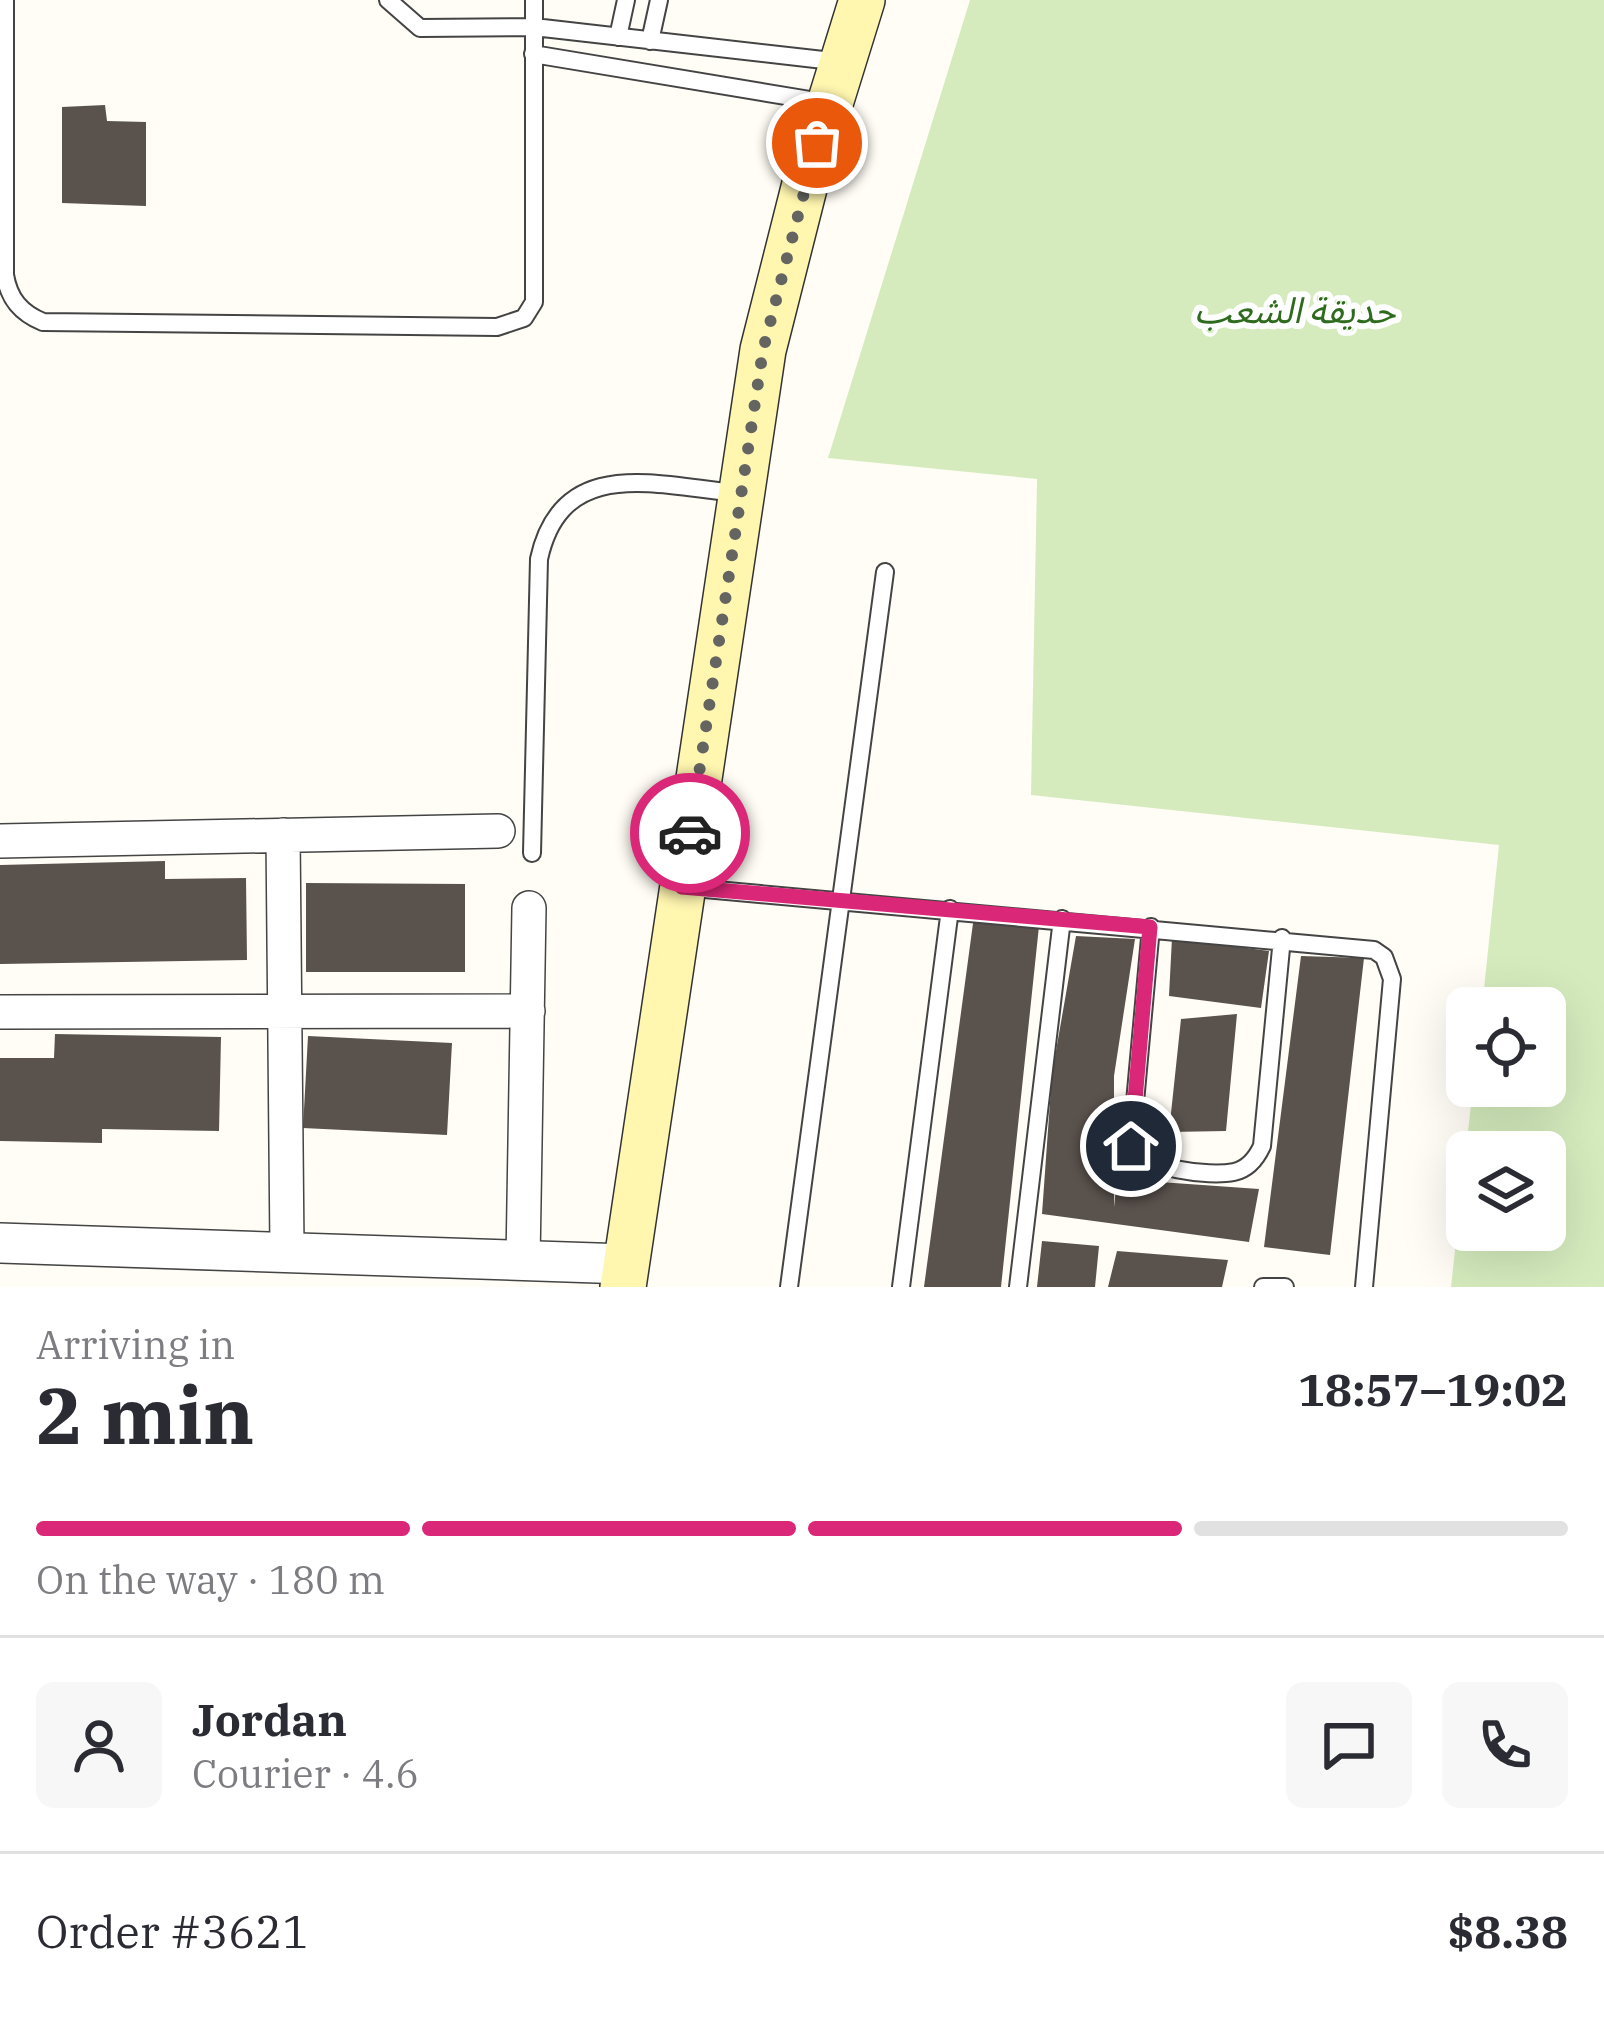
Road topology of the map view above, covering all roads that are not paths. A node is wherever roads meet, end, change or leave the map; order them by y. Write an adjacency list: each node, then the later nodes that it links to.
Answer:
1 (4, 0): 10 (lane)
2 (388, 0): 7 (lane)
3 (534, 0): 7 (lane)
4 (626, 0): 8 (lane)
5 (659, 0): 9 (lane)
6 (862, 0): 11 (main road)
7 (533, 28): 8 (lane); 10 (lane)
8 (618, 37): 9 (lane)
9 (650, 40): 11 (lane)
10 (533, 55): 11 (lane)
11 (836, 82): 12 (main road)
12 (738, 493): 17 (lane); 18 (main road)
13 (885, 572): 19 (lane)
14 (498, 831): 15 (street)
15 (283, 835): 16 (street); 25 (street)
16 (0, 841)
17 (532, 853)
18 (682, 887): 19 (lane); 31 (main road)
19 (841, 900): 21 (lane); 32 (lane)
20 (529, 908): 26 (street)
21 (950, 909): 22 (lane); 33 (lane)
22 (1062, 919): 23 (lane); 34 (lane)
23 (1150, 927): 24 (lane); 24 (lane)
24 (1282, 938): 37 (lane)
25 (284, 1011): 26 (street); 27 (street); 29 (street)
26 (528, 1011): 30 (street)
27 (0, 1012)
28 (0, 1243): 29 (street)
29 (286, 1249): 30 (street)
30 (523, 1260): 31 (street)
31 (625, 1275)
32 (790, 1287)
33 (902, 1287)
34 (1018, 1287)
35 (1262, 1287): 36 (lane)
36 (1286, 1287)
37 (1364, 1287)

